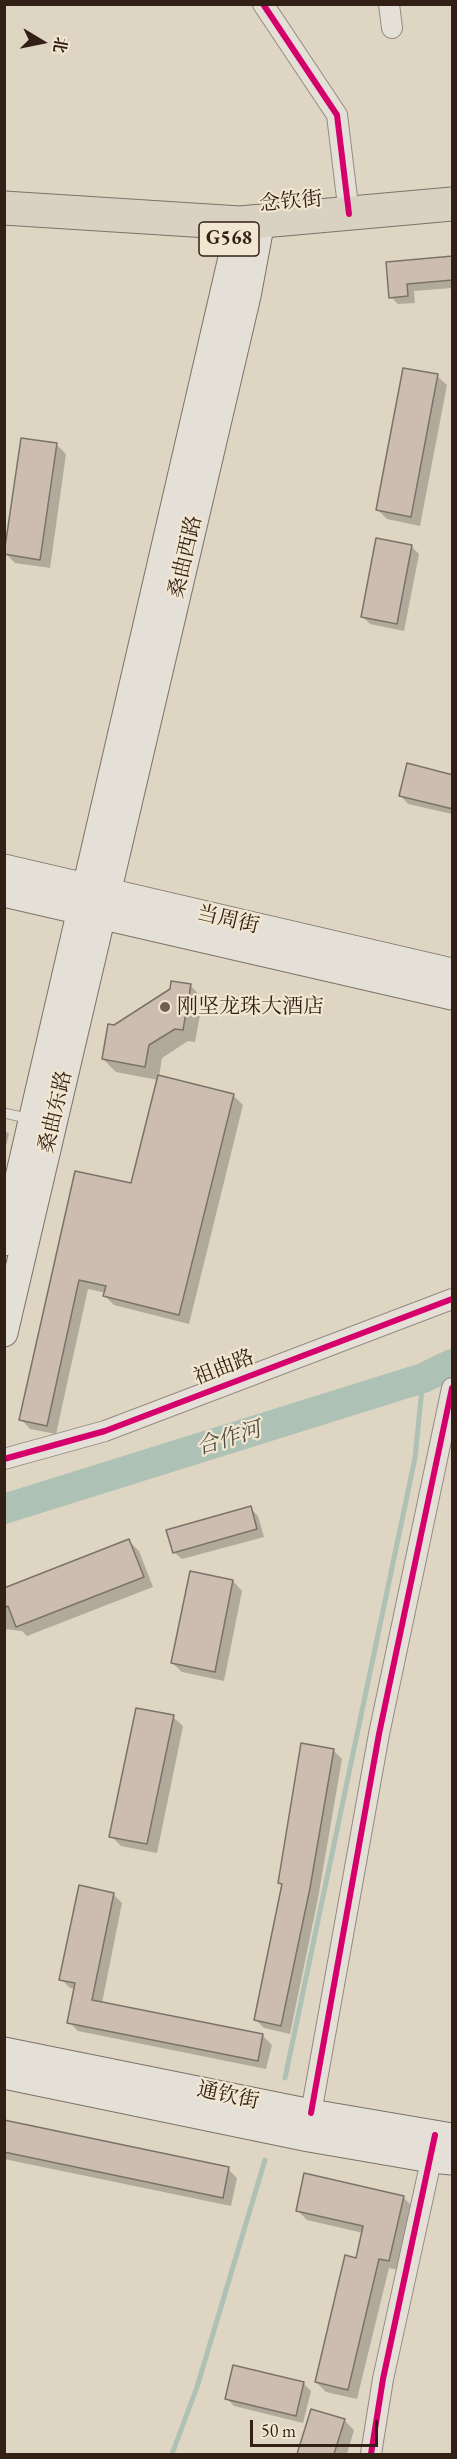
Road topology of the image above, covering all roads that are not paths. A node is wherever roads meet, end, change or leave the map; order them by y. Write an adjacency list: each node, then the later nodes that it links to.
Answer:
1 (263, 4): 6 (street)
2 (389, 4): 3 (street)
3 (392, 28)
4 (453, 204): 6 (highway, 念钦街 / G568)
5 (4, 208): 9 (highway, 念钦街 / G568)
6 (349, 214): 9 (highway, 念钦街 / G568)
7 (453, 221): 9 (highway, 念钦街 / G568)
8 (4, 226): 9 (highway, 念钦街 / G568)
9 (249, 230): 12 (main road, 桑曲西路)
10 (4, 868): 12 (main road, 当周街)
11 (4, 893): 12 (main road, 当周街)
12 (94, 901): 13 (main road, 当周街); 14 (main road, 当周街); 16 (main road, 桑曲东路); 19 (main road, 桑曲东路)
13 (453, 972)
14 (453, 996)
15 (4, 1113): 16 (lane)
16 (33, 1119): 17 (main road, 桑曲东路)
17 (4, 1242)
18 (453, 1299): 21 (street, 祖曲路)
19 (4, 1333)
20 (453, 1388): 24 (street)
21 (4, 1459)
22 (4, 2051): 24 (main road, 通钦街)
23 (4, 2075): 25 (main road)
24 (311, 2113): 25 (main road, 通钦街)
25 (443, 2148): 26 (street)
26 (371, 2454)

